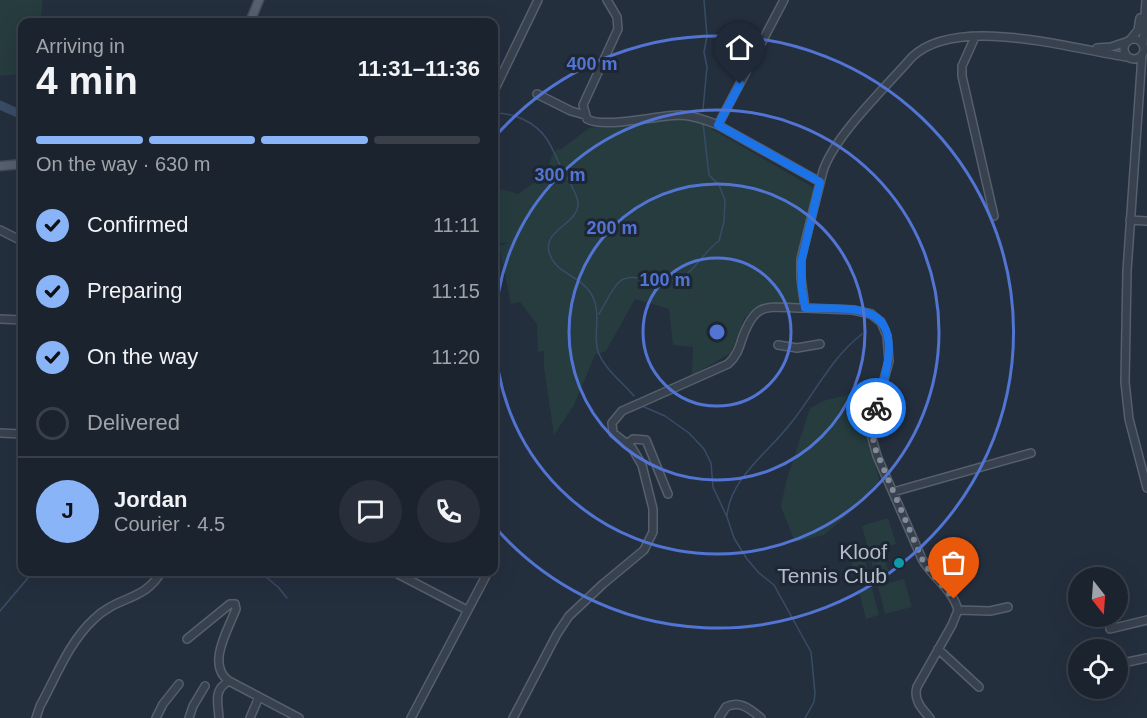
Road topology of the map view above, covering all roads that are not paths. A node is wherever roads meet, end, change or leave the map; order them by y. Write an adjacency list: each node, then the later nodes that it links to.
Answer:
1 (259, 0): 6 (main road)
2 (538, 0): 13 (street)
3 (607, 0): 16 (street)
4 (784, 0): 17 (street)
5 (1144, 0): 8 (street); 9 (street)
6 (252, 18)
7 (975, 37): 10 (street); 20 (street); 21 (street)
8 (1128, 41): 9 (street); 10 (street); 12 (street)
9 (1143, 44): 11 (street)
10 (1089, 49): 12 (street)
11 (1142, 55): 12 (street); 14 (street)
12 (1128, 57): 14 (street)
13 (498, 83)
14 (1141, 83): 22 (street)
15 (537, 94): 16 (street)
16 (585, 115): 17 (street)
17 (718, 125): 20 (street)
18 (18, 164): 19 (main road)
19 (0, 166)
20 (820, 182): 26 (street)
21 (994, 216)
22 (1130, 220): 23 (street); 35 (street)
23 (1147, 221)
24 (0, 230): 25 (street)
25 (18, 239)
26 (805, 308): 33 (street); 36 (street)
27 (0, 319): 28 (street)
28 (18, 321)
29 (820, 344): 30 (street)
30 (778, 345)
31 (0, 433): 32 (street)
32 (18, 434)
33 (627, 444): 37 (street); 62 (street)
34 (1031, 453): 36 (street)
35 (1147, 488)
36 (893, 492): 43 (street)
37 (668, 494)
38 (158, 576): 55 (street)
39 (402, 576): 42 (street)
40 (486, 576): 42 (street)
41 (1008, 607): 43 (street)
42 (467, 610): 61 (street)
43 (958, 610): 47 (street)
44 (1147, 620): 45 (street)
45 (1110, 629)
46 (187, 639): 50 (street)
47 (938, 649): 53 (street); 65 (street)
48 (1147, 658): 49 (street)
49 (1128, 662)
50 (229, 681): 54 (street); 58 (street)
51 (178, 684): 56 (street)
52 (205, 686): 57 (street)
53 (979, 687)
54 (259, 697): 59 (street); 60 (street)
55 (36, 718)
56 (156, 718)
57 (189, 718)
58 (219, 718)
59 (250, 718)
60 (299, 718)
61 (411, 718)
62 (513, 718)
63 (719, 718): 64 (street)
64 (761, 718)
65 (930, 718)

